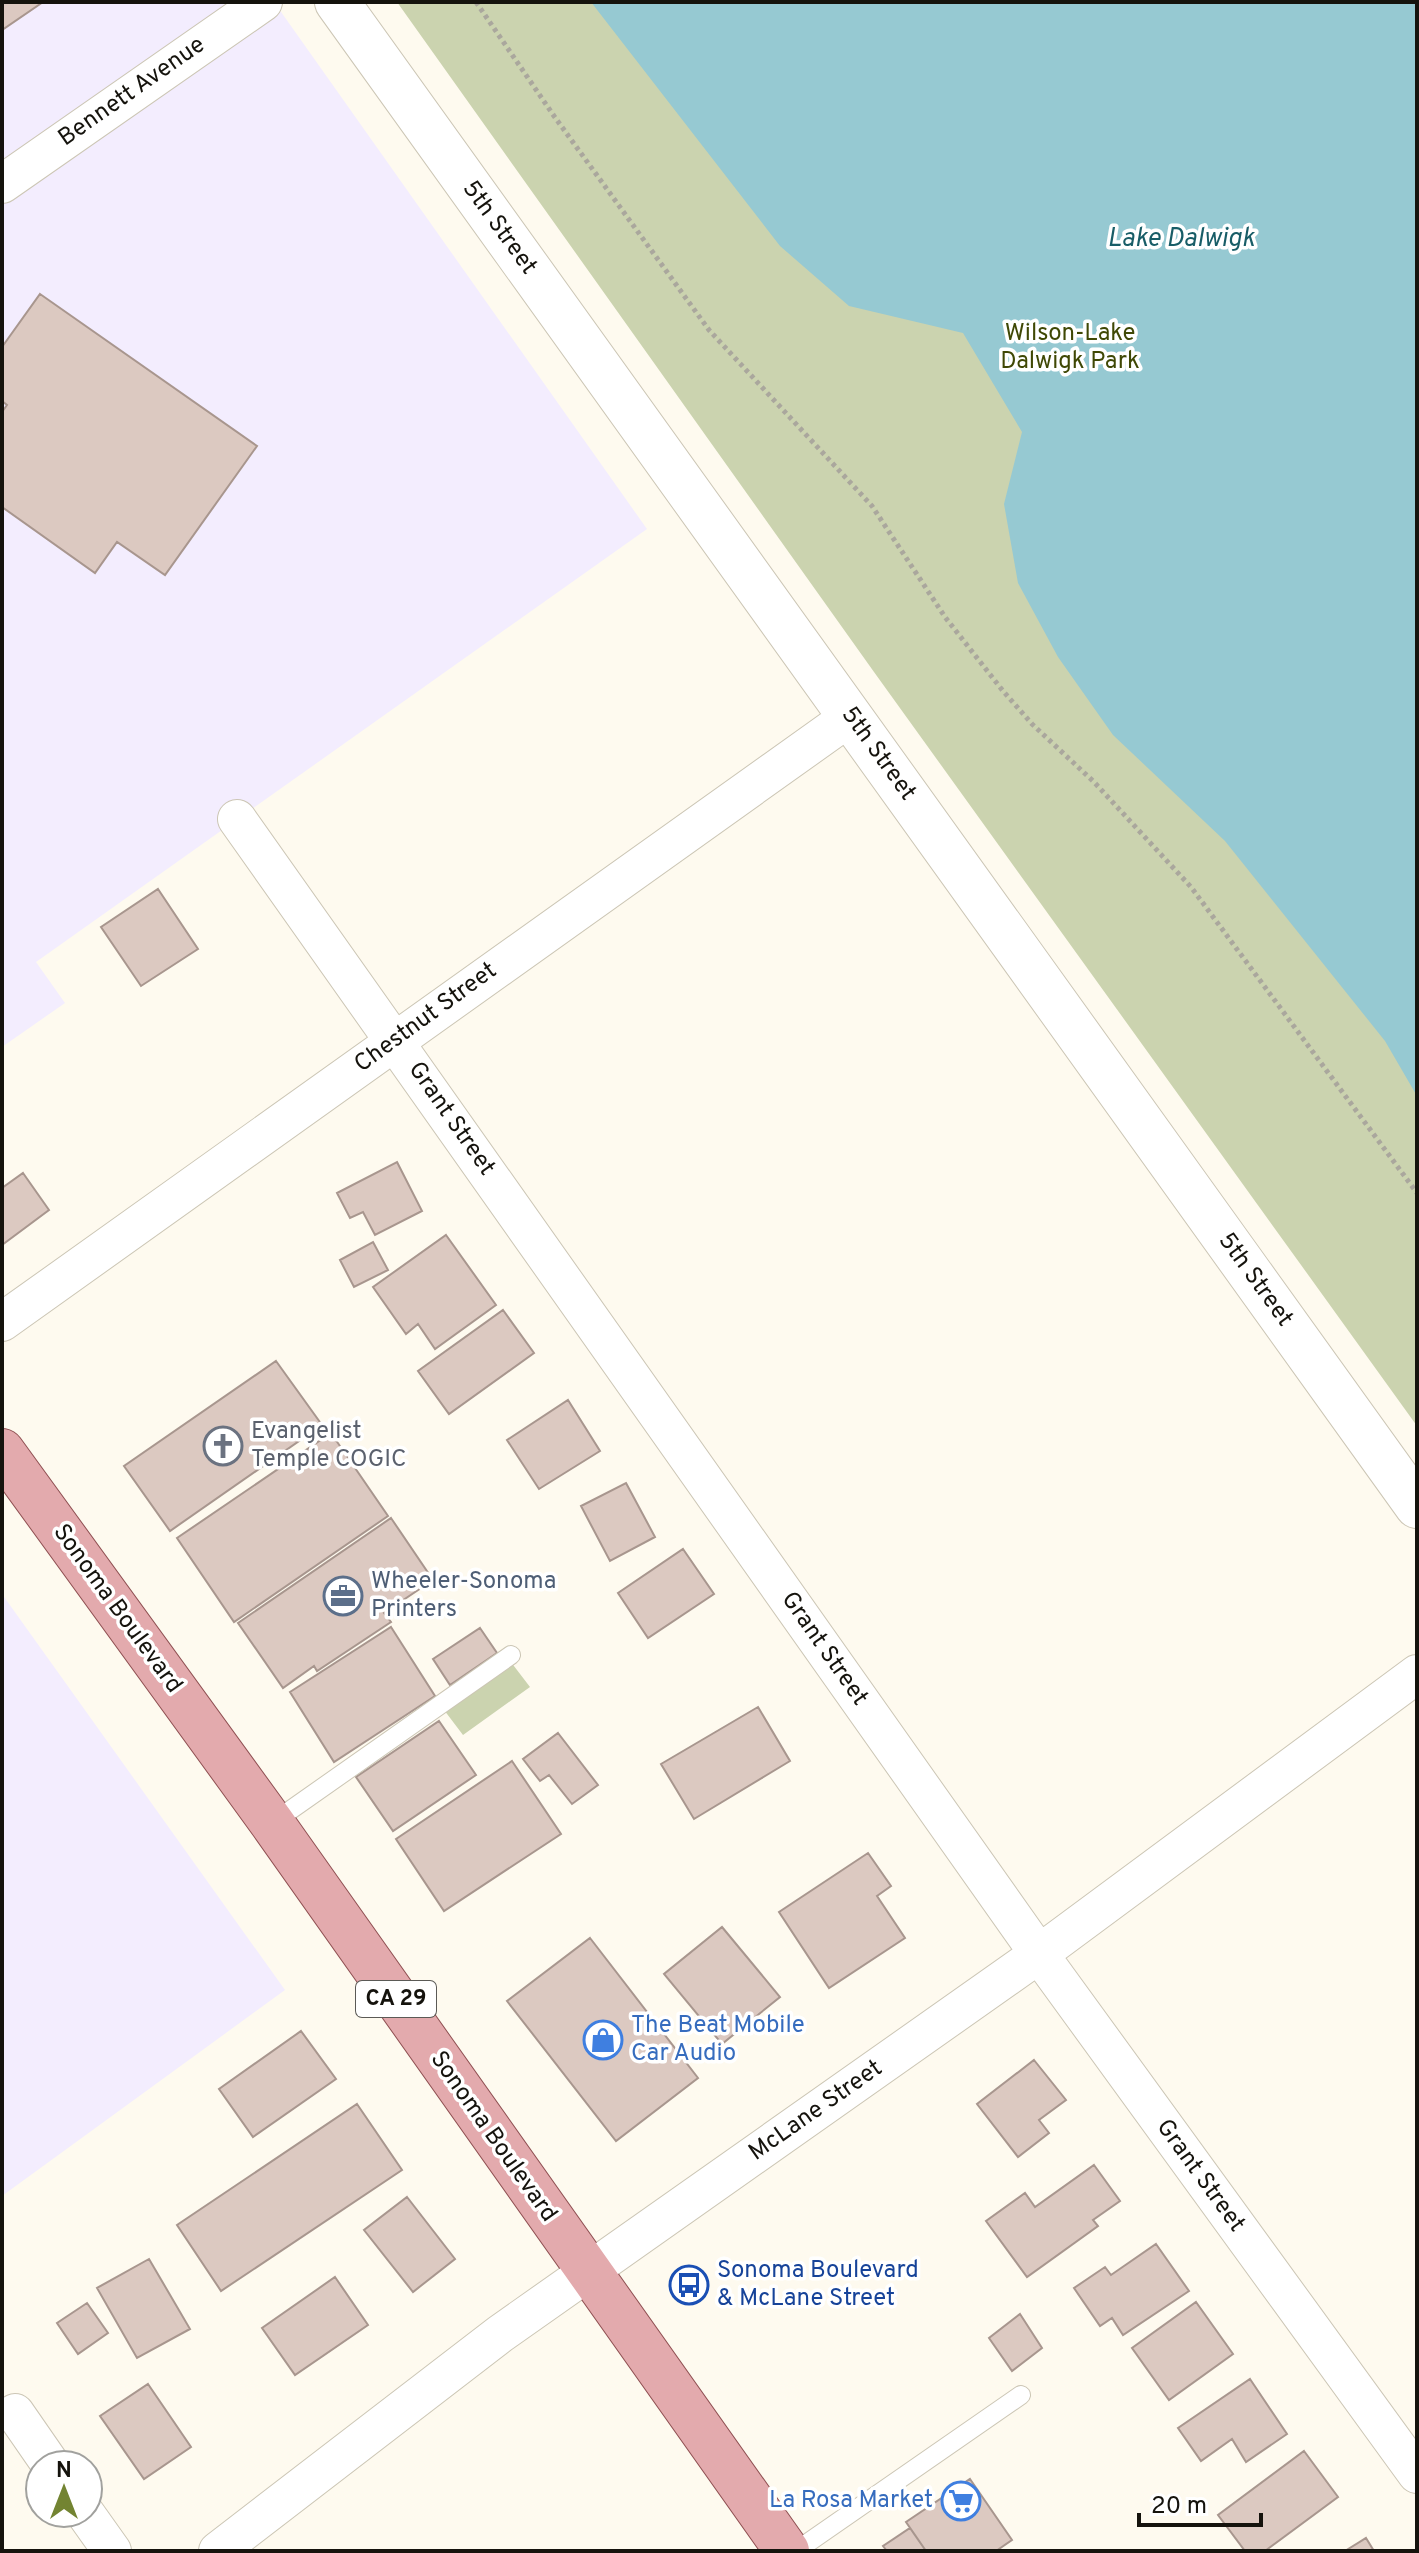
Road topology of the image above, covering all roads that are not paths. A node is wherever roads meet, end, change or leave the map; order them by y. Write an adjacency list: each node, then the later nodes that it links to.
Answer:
1 (263, 2): 3 (street, Bennett Avenue)
2 (337, 2): 4 (street, 5th Street)
3 (2, 184)
4 (851, 716): 6 (street, Chestnut Street); 9 (street, 5th Street)
5 (237, 819): 6 (street, Grant Street)
6 (395, 1040): 7 (street, Chestnut Street); 13 (street, Grant Street)
7 (2, 1322)
8 (2, 1451): 12 (main road, Sonoma Boulevard / CA 29)
9 (1417, 1506)
10 (511, 1655): 12 (lane)
11 (1417, 1674): 13 (street, McLane Street)
12 (272, 1823): 14 (main road, Sonoma Boulevard / CA 29)
13 (1039, 1954): 14 (street, McLane Street); 18 (street, Grant Street)
14 (589, 2272): 21 (street, McLane Street); 22 (main road, Sonoma Boulevard / CA 29)
15 (1021, 2395): 23 (lane)
16 (15, 2413): 17 (street)
17 (40, 2449)
18 (1417, 2474)
19 (96, 2529): 20 (street)
20 (112, 2551)
21 (218, 2551)
22 (787, 2551)
23 (796, 2551)

